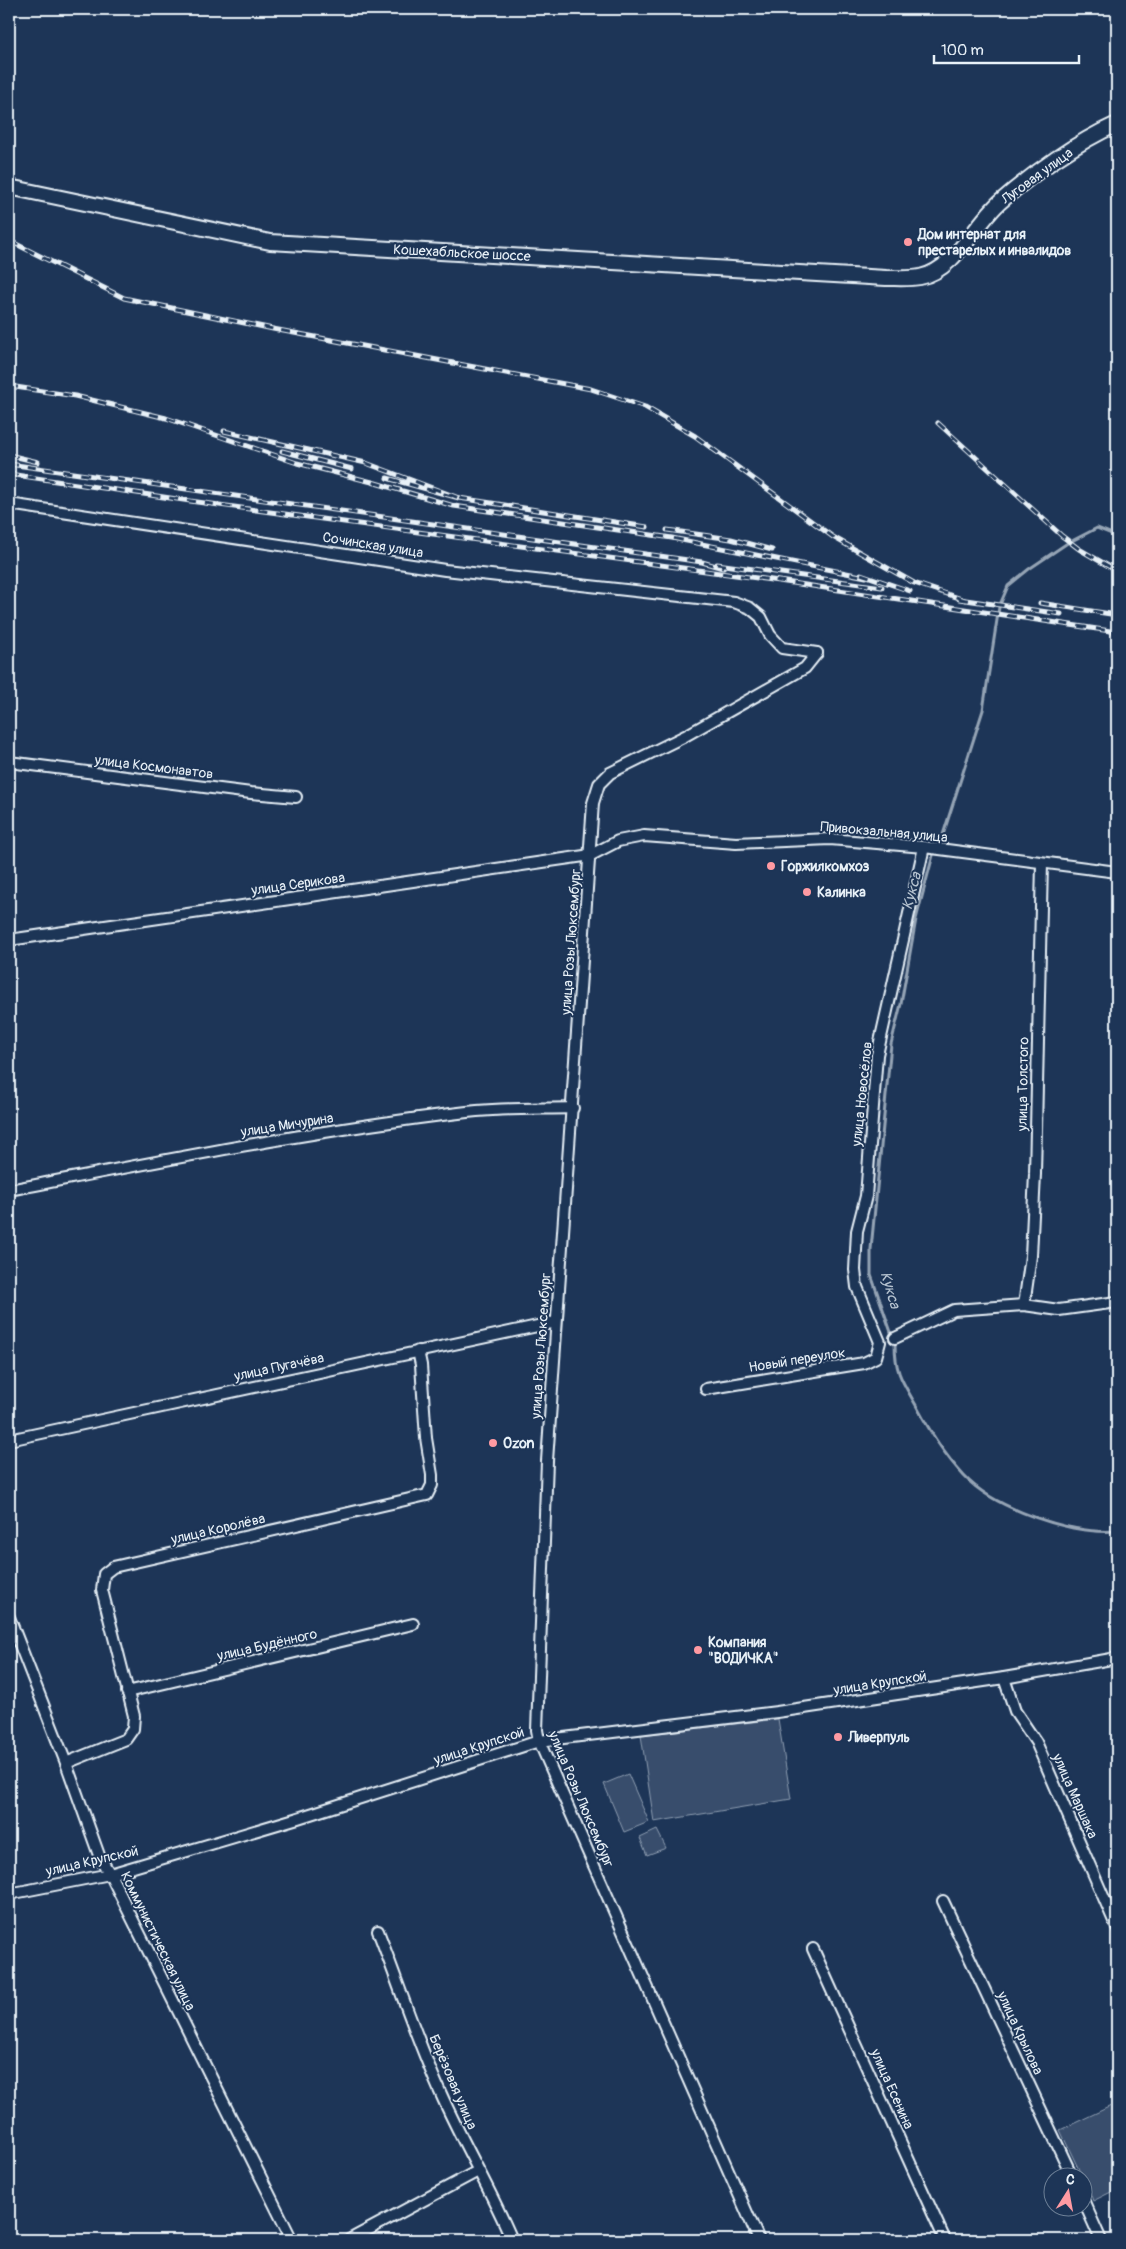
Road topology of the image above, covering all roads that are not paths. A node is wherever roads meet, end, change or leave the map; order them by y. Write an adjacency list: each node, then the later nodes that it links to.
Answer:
1 (1117, 124): 3 (main road, Луговая улица)
2 (9, 187): 3 (main road, Кошехабльское шоссе)
3 (921, 277)
4 (9, 504): 5 (street, Сочинская улица)
5 (816, 653): 9 (street, улица Розы Люксембург)
6 (9, 762): 7 (street, улица Космонавтов)
7 (296, 797)
8 (927, 847): 9 (street, Привокзальная улица); 10 (street, Привокзальная улица); 19 (street, улица Новосёлов)
9 (591, 855): 12 (street, улица Серикова); 13 (street, улица Розы Люксембург)
10 (1042, 863): 11 (street, Привокзальная улица); 16 (street, улица Толстого)
11 (1117, 872)
12 (9, 940)
13 (573, 1108): 14 (street, улица Мичурина); 17 (street, улица Розы Люксембург)
14 (9, 1190)
15 (1117, 1302): 16 (street)
16 (1024, 1305): 18 (street)
17 (556, 1322): 20 (street, улица Пугачёва); 28 (street, улица Розы Люксембург)
18 (895, 1338)
19 (880, 1342): 21 (street, Новый переулок)
20 (418, 1351): 22 (street, улица Пугачёва); 27 (street, улица Королёва)
21 (706, 1389)
22 (9, 1440)
23 (9, 1617): 29 (street, Коммунистическая улица)
24 (412, 1624): 27 (street, улица Будённого)
25 (1117, 1658): 26 (street, улица Крупской)
26 (1004, 1678): 28 (street, улица Крупской); 33 (street, улица Маршака)
27 (127, 1692): 29 (street, улица Королёва)
28 (539, 1741): 30 (street, улица Крупской); 42 (street, улица Розы Люксембург)
29 (66, 1763): 30 (street, Коммунистическая улица)
30 (110, 1874): 31 (street, улица Крупской); 39 (street, Коммунистическая улица)
31 (9, 1894)
32 (943, 1901): 36 (street, улица Крылова)
33 (1117, 1928)
34 (378, 1931): 37 (street, Берёзовая улица)
35 (813, 1949): 43 (street, улица Есенина)
36 (1067, 2166)
37 (478, 2171): 40 (street); 41 (street, Берёзовая улица)
38 (1091, 2216): 44 (street)
39 (292, 2240)
40 (349, 2240)
41 (512, 2240)
42 (759, 2240)
43 (945, 2240)
44 (1102, 2240)

